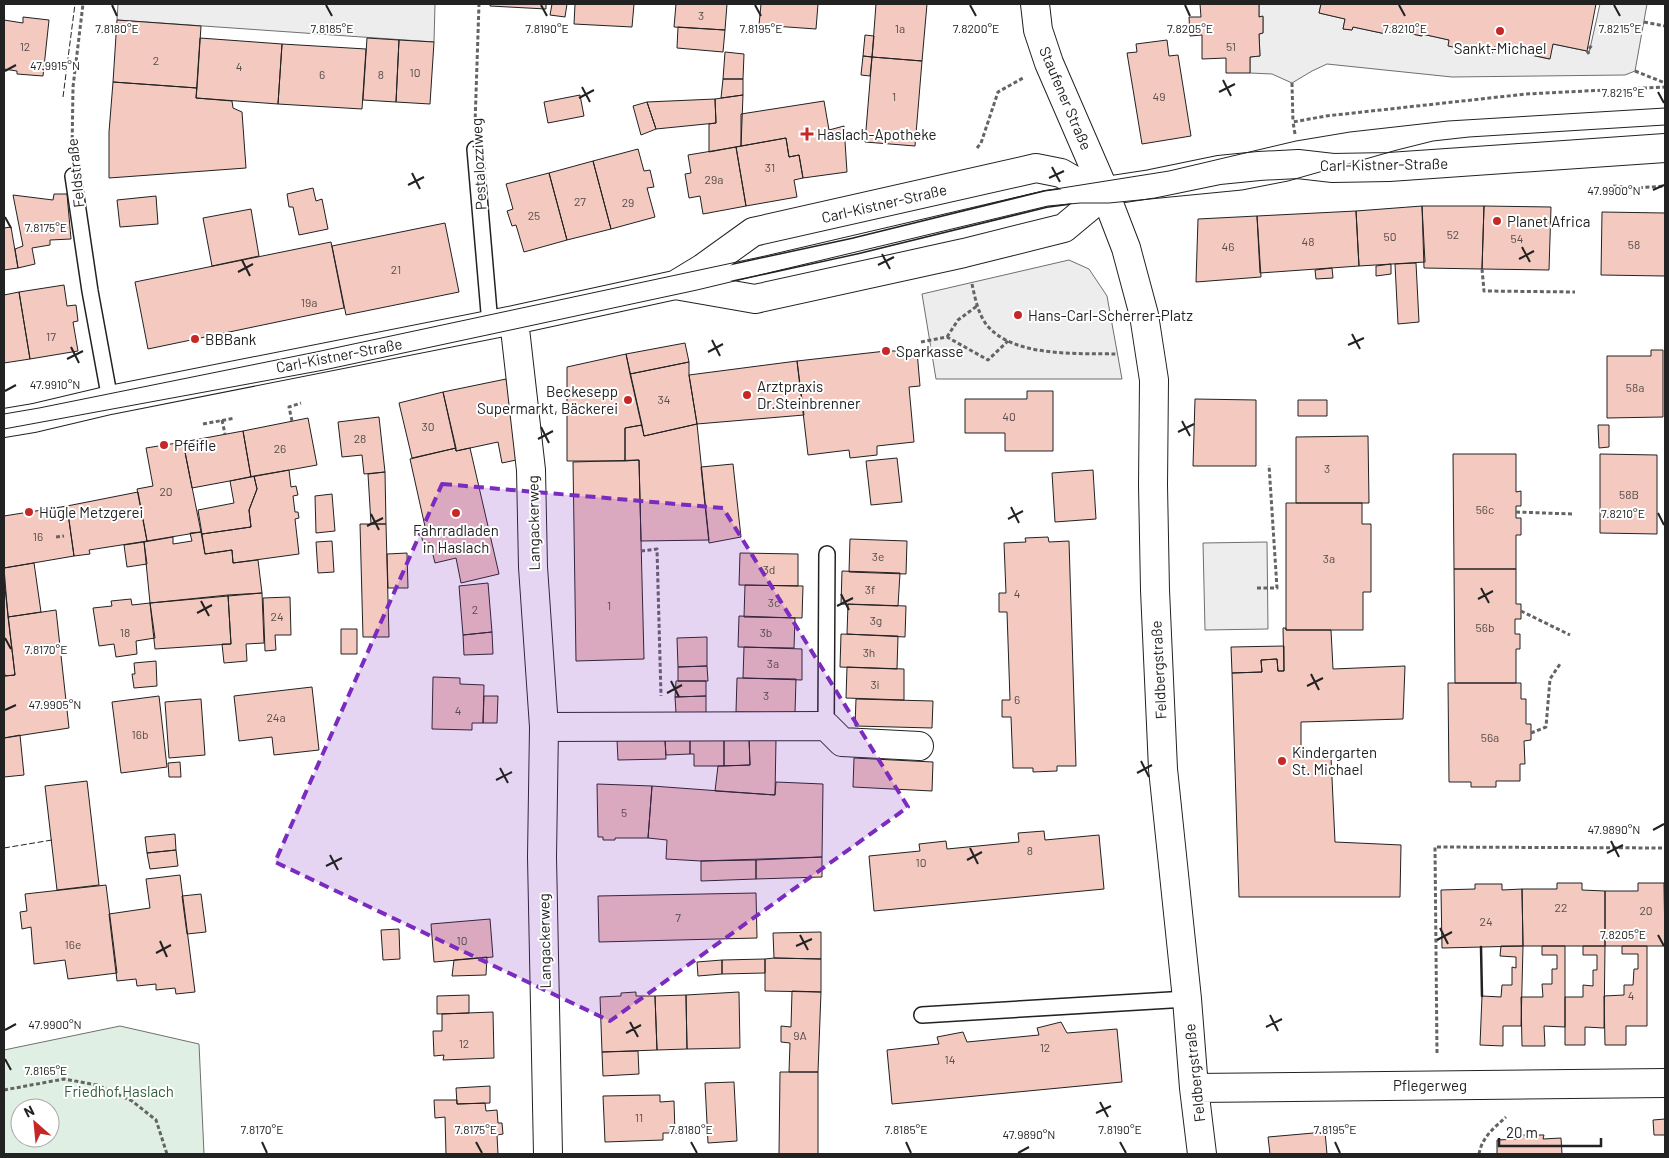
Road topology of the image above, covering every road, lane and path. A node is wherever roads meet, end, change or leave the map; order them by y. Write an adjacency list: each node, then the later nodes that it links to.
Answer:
1 (83, 4): 16 (path, Feldstraße)
2 (479, 4): 14 (path, Pestalozziweg)
3 (1035, 4): 8 (street, Staufener Straße)
4 (1644, 22): 5 (path)
5 (1665, 26)
6 (1592, 45): 7 (path)
7 (1589, 54)
8 (1049, 62): 19 (path); 20 (street, Staufener Straße)
9 (1635, 71): 11 (path)
10 (1292, 84): 12 (path)
11 (1665, 85): 12 (path)
12 (1293, 122): 15 (path)
13 (1665, 148): 15 (street, Carl-Kistner-Straße)
14 (474, 149): 26 (lane, Pestalozziweg)
15 (1298, 164): 20 (street, Carl-Kistner-Straße)
16 (73, 176): 31 (lane, Feldstraße)
17 (1608, 185): 18 (path)
18 (1665, 186)
19 (954, 187): 20 (street, Carl-Kistner-Straße); 23 (street, Carl-Kistner-Straße)
20 (1105, 191): 21 (street, Carl-Kistner-Straße); 23 (lane); 30 (street, Feldbergstraße)
21 (964, 253): 23 (street, Carl-Kistner-Straße); 25 (path)
22 (1482, 269): 24 (path)
23 (675, 285): 26 (street, Carl-Kistner-Straße)
24 (1575, 292)
25 (977, 306): 27 (path); 28 (path)
26 (502, 322): 31 (street, Carl-Kistner-Straße); 51 (street, Langackerweg)
27 (947, 337): 28 (path); 29 (path)
28 (1008, 341): 30 (path)
29 (921, 342)
30 (1150, 354): 56 (street, Feldbergstraße)
31 (110, 400): 36 (street, Carl-Kistner-Straße)
32 (301, 404): 35 (path)
33 (235, 418): 34 (path)
34 (222, 420): 37 (path); 38 (path)
35 (292, 421)
36 (4, 423)
37 (203, 424)
38 (225, 434)
39 (1269, 464): 46 (path)
40 (1516, 512): 41 (path)
41 (1572, 514)
42 (64, 536): 43 (path)
43 (56, 537)
44 (641, 551): 52 (path)
45 (827, 554): 50 (lane)
46 (1257, 588)
47 (1521, 611): 48 (path)
48 (1570, 635)
49 (1560, 664): 53 (path)
50 (826, 726): 52 (street); 54 (street)
51 (544, 727): 52 (street); 64 (street, Langackerweg)
52 (662, 727)
53 (1531, 733)
54 (920, 746)
55 (1665, 848): 59 (path)
56 (1187, 999): 57 (lane); 61 (street, Feldbergstraße)
57 (922, 1016)
58 (1665, 1083): 60 (street, Pflegerweg)
59 (1438, 1085): 60 (street, Pflegerweg); 61 (street, Pflegerweg)
60 (1518, 1085): 66 (path)
61 (1194, 1088): 65 (street, Feldbergstraße)
62 (4, 1090): 63 (path)
63 (167, 1154)
64 (548, 1154)
65 (1202, 1154)
66 (1479, 1154)

